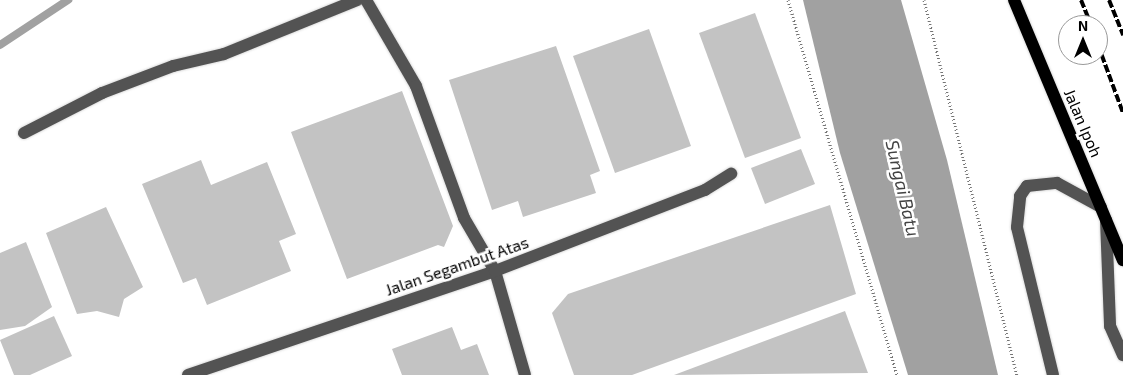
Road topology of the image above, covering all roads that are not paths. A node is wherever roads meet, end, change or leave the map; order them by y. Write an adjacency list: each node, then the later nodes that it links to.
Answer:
1 (357, 0): 4 (street)
2 (366, 0): 9 (street)
3 (1014, 0): 6 (main road, Jalan Ipoh)
4 (24, 133)
5 (731, 174): 9 (street, Jalan Segambut Atas)
6 (1101, 207): 7 (main road, Jalan Ipoh); 13 (street)
7 (1106, 219): 8 (main road, Jalan Ipoh); 10 (street)
8 (1123, 260)
9 (496, 271): 11 (street, Jalan Segambut Atas); 12 (street)
10 (1123, 355)
11 (188, 375)
12 (525, 375)
13 (1053, 375)

